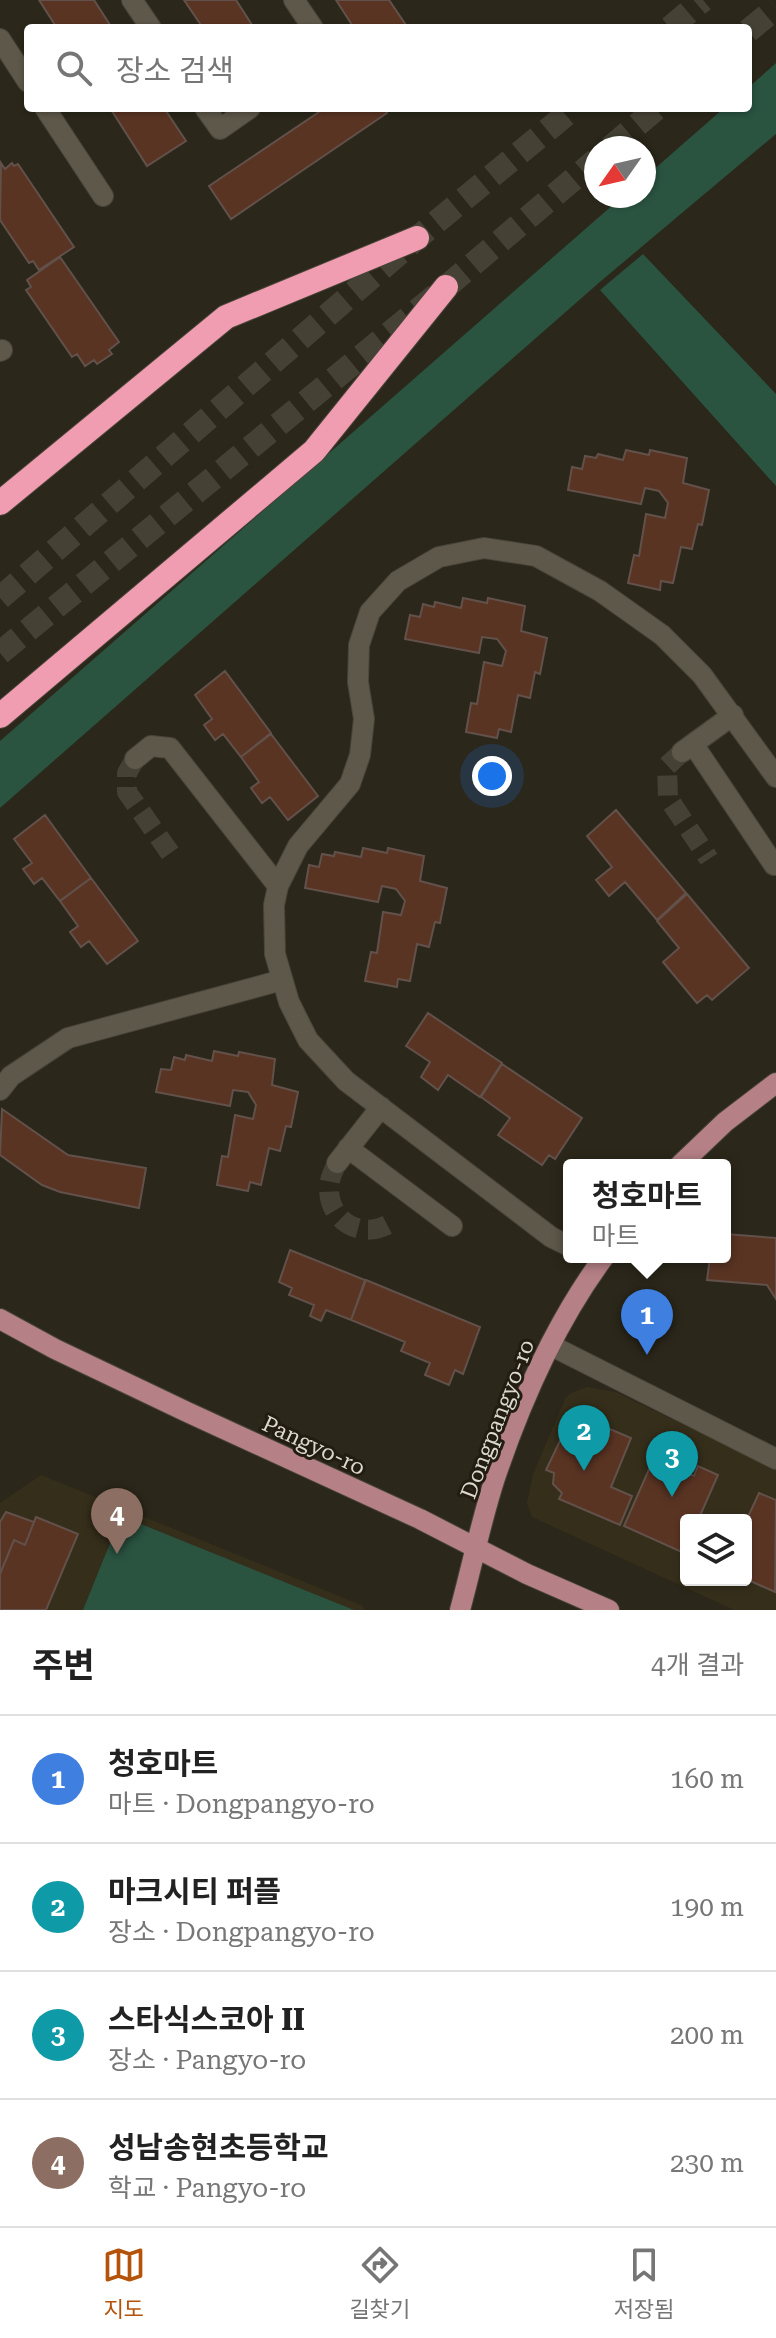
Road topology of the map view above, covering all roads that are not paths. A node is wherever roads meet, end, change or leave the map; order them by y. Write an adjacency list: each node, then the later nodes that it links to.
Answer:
1 (132, 0): 3 (street)
2 (294, 0): 4 (street)
3 (148, 24)
4 (310, 24)
5 (0, 39): 6 (street)
6 (24, 76)
7 (48, 112): 10 (street)
8 (208, 112): 9 (street)
9 (244, 112)
10 (103, 196)
11 (417, 238): 13 (highway)
12 (446, 287): 15 (highway)
13 (0, 503)
14 (733, 715): 17 (street); 18 (street); 19 (street)
15 (0, 716)
16 (135, 759): 19 (street)
17 (776, 777)
18 (774, 865)
19 (278, 886): 20 (street)
20 (282, 980): 22 (street); 23 (street)
21 (776, 1083): 24 (main road)
22 (0, 1090)
23 (381, 1107): 25 (street); 26 (street)
24 (686, 1159)
25 (452, 1226)
26 (563, 1243)
27 (596, 1263): 29 (main road, Dongpangyo-ro)
28 (0, 1319): 31 (main road, Pangyo-ro)
29 (550, 1345): 30 (street); 31 (main road, Dongpangyo-ro)
30 (776, 1459)
31 (477, 1547): 32 (main road, Dongpangyo-ro); 33 (main road, Pangyo-ro)
32 (460, 1610)
33 (609, 1610)

